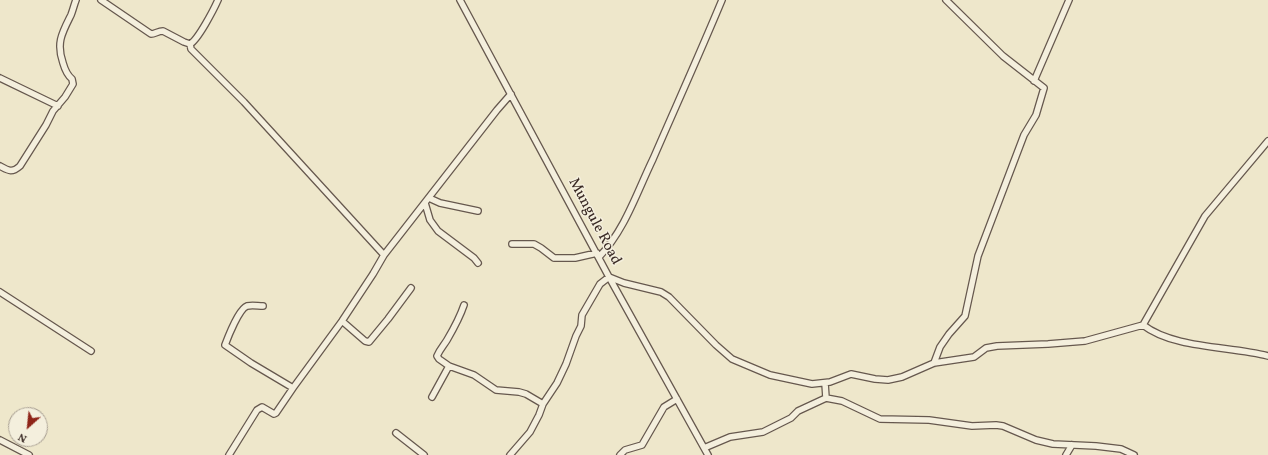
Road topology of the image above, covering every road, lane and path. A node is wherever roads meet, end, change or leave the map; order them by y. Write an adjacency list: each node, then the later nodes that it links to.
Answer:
1 (76, 0): 12 (street)
2 (101, 0): 8 (street)
3 (218, 0): 8 (street)
4 (460, 0): 11 (street, Mungule Road)
5 (722, 0): 19 (street)
6 (946, 0): 10 (street)
7 (1069, 0): 10 (street)
8 (190, 44): 18 (street)
9 (0, 78): 12 (street)
10 (1034, 81): 30 (street)
11 (511, 94): 15 (street); 19 (street, Mungule Road)
12 (58, 106): 14 (street)
13 (1268, 141): 27 (street)
14 (0, 166)
15 (427, 201): 16 (street); 18 (street); 20 (street)
16 (478, 211)
17 (512, 244): 19 (street)
18 (384, 255): 26 (street)
19 (598, 255): 21 (street, Mungule Road)
20 (478, 263)
21 (609, 277): 32 (street); 36 (street, Mungule Road); 37 (street)
22 (411, 288): 26 (street)
23 (0, 292): 28 (street)
24 (464, 305): 31 (street)
25 (264, 306): 33 (street)
26 (342, 321): 33 (street)
27 (1143, 325): 29 (street); 30 (street)
28 (91, 351)
29 (1268, 356)
30 (934, 363): 32 (street)
31 (450, 366): 34 (street); 37 (street)
32 (826, 383): 35 (street)
33 (293, 388): 43 (street)
34 (432, 397)
35 (826, 398): 40 (street); 41 (street)
36 (677, 399): 41 (street, Mungule Road); 46 (street)
37 (543, 404): 45 (street)
38 (396, 434): 44 (street)
39 (0, 440): 42 (street)
40 (1072, 445): 48 (street); 49 (street)
41 (704, 448): 47 (street, Mungule Road)
42 (29, 455)
43 (229, 455)
44 (424, 455)
45 (510, 455)
46 (620, 455)
47 (708, 455)
48 (1066, 455)
49 (1134, 455)

